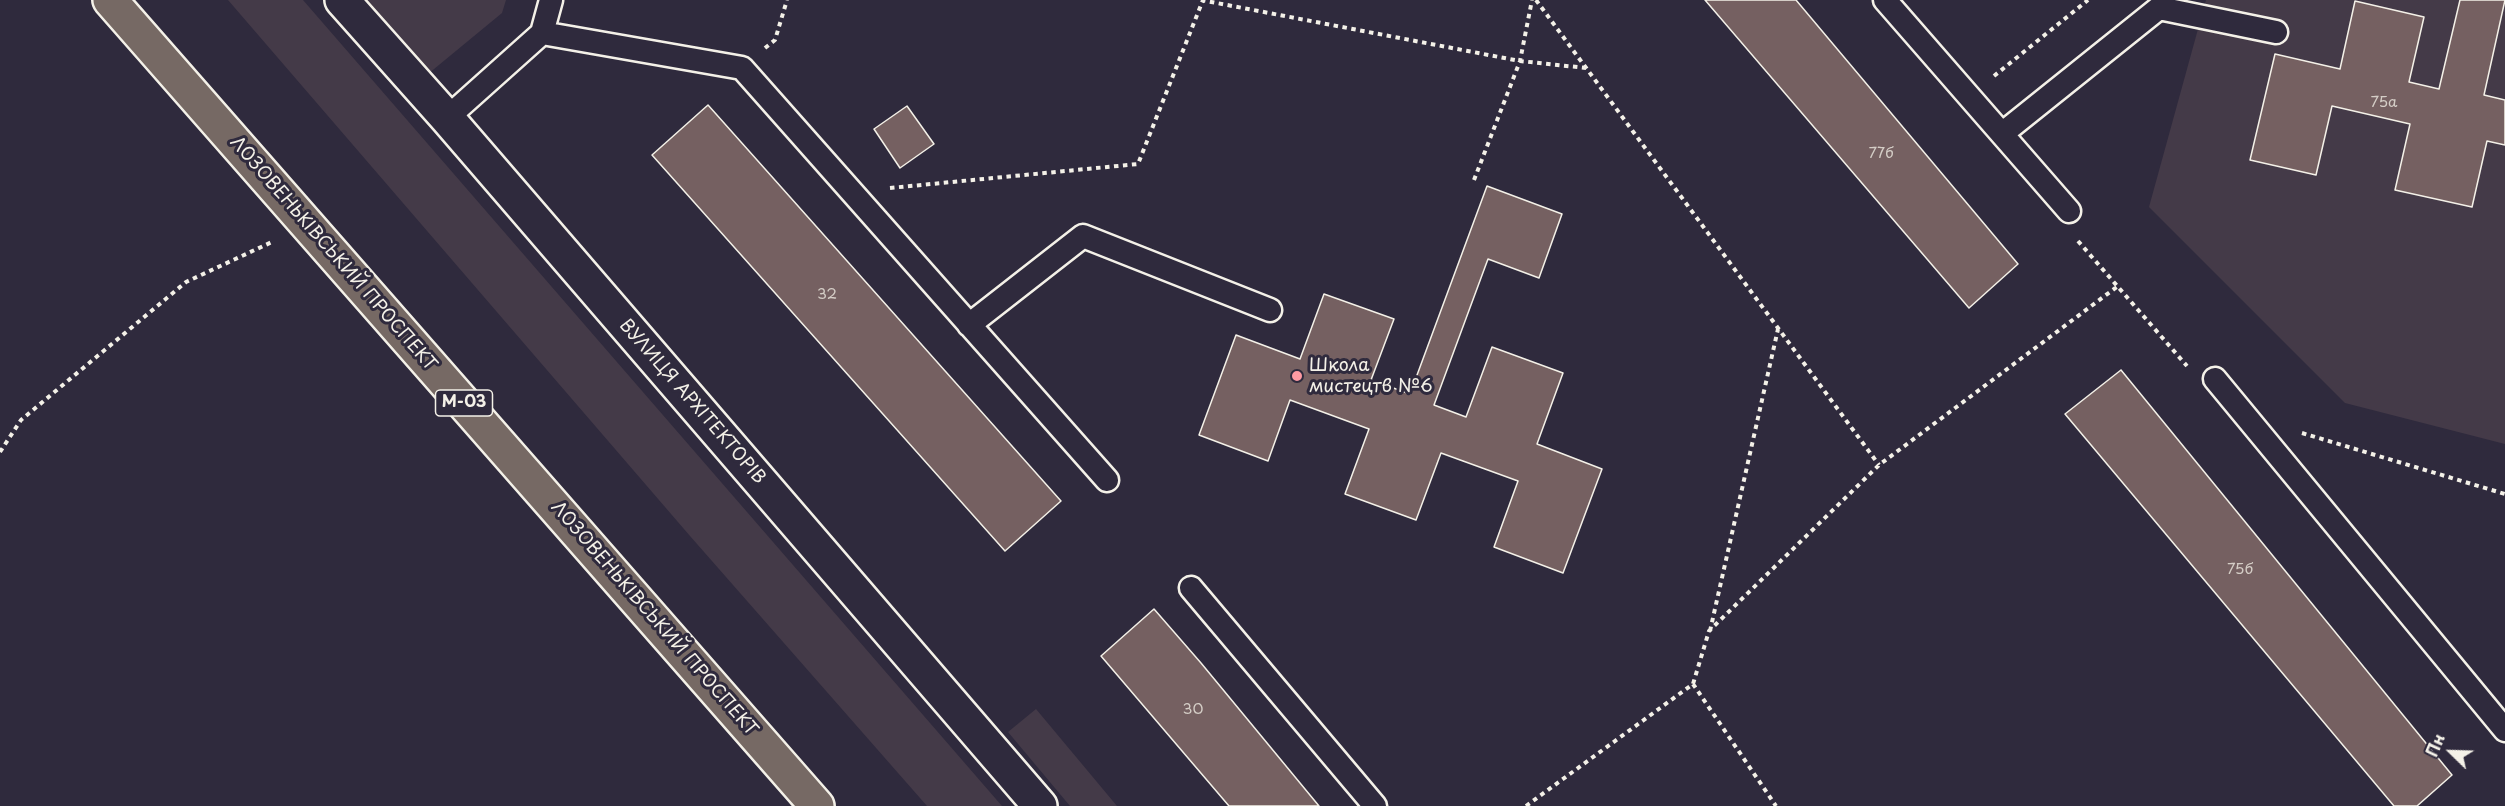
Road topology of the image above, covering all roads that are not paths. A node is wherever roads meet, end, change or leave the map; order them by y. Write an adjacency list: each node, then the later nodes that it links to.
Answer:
1 (110, 0): 16 (highway, ЛОЗОВЕНЬКІВСЬКИЙ ПРОСПЕКТ / М-03)
2 (342, 0): 7 (street, ВУЛИЦЯ АРХІТЕКТОРІВ)
3 (551, 0): 6 (lane)
4 (1885, 0): 8 (lane)
5 (2276, 32): 8 (lane)
6 (542, 33): 7 (lane); 11 (lane)
7 (447, 118): 17 (street, ВУЛИЦЯ АРХІТЕКТОРІВ)
8 (2003, 133): 9 (lane)
9 (2070, 211)
10 (1270, 310): 11 (lane)
11 (969, 325): 13 (lane)
12 (2215, 379): 15 (lane)
13 (1107, 480)
14 (1191, 588): 18 (lane)
15 (2505, 730)
16 (817, 806)
17 (1040, 806)
18 (1375, 806)

